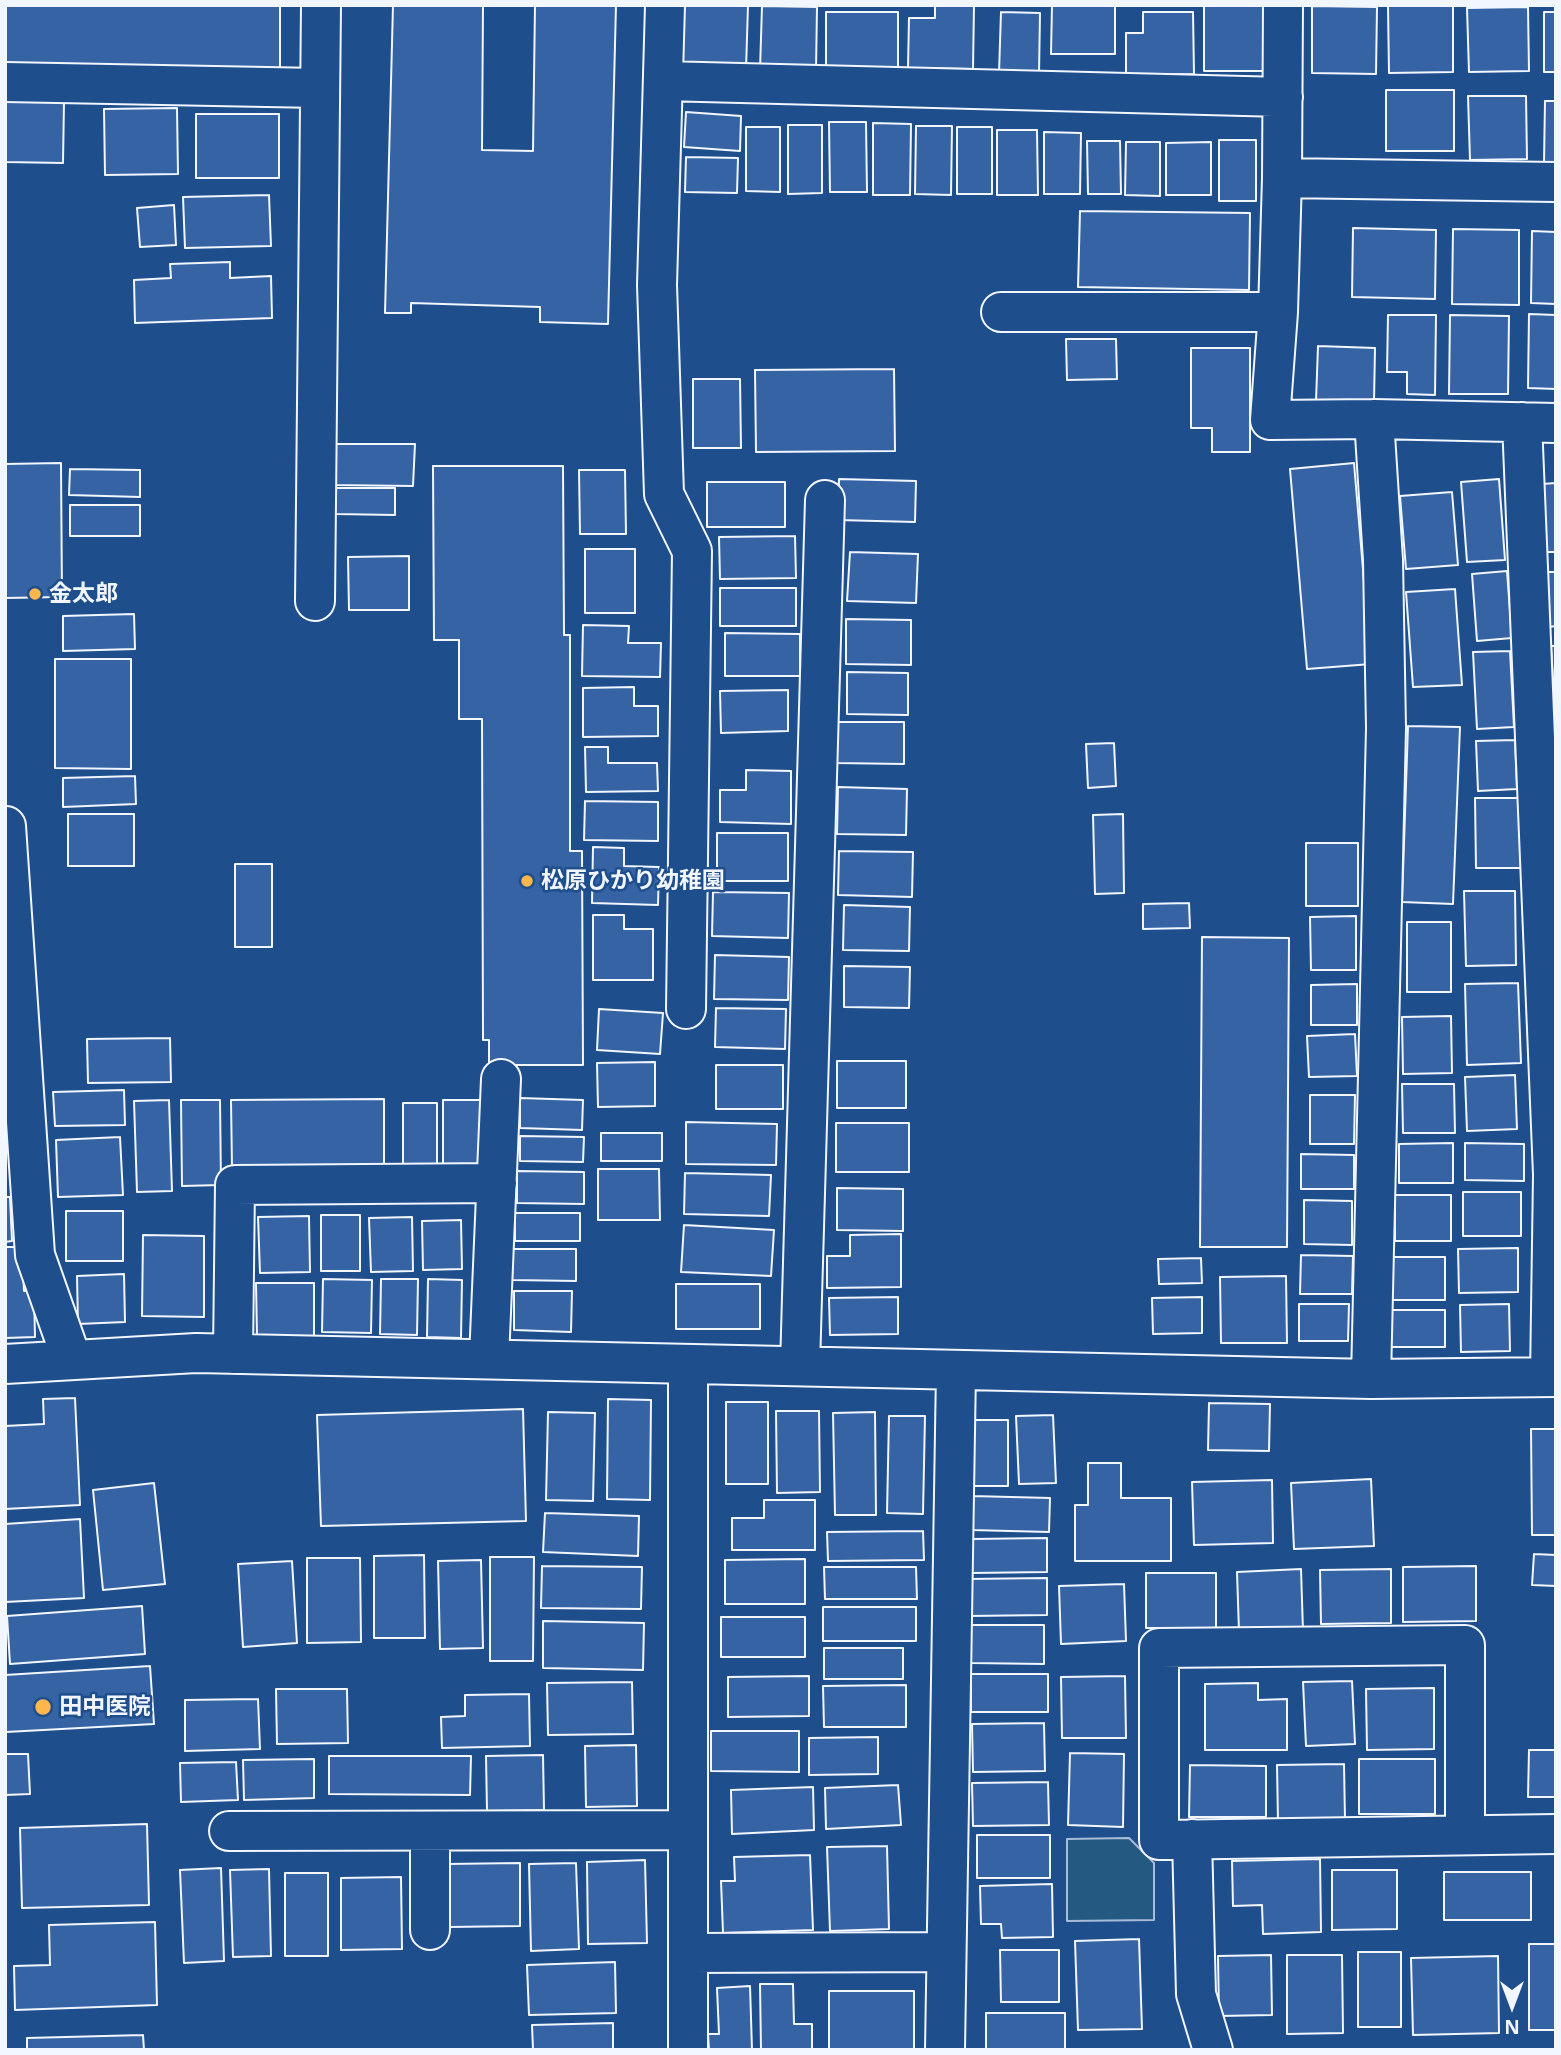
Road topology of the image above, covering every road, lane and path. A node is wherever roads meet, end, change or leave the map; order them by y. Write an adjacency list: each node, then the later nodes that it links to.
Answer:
1 (321, 5): 6 (street)
2 (665, 5): 4 (street)
3 (1283, 5): 7 (street)
4 (663, 81): 7 (street); 17 (street)
5 (5, 82): 6 (street)
6 (319, 88): 15 (street)
7 (1283, 97): 8 (street)
8 (1282, 178): 9 (street); 11 (street)
9 (1556, 182)
10 (1001, 312): 11 (street)
11 (1278, 312): 12 (street)
12 (1374, 419): 13 (street); 28 (street)
13 (1539, 422): 27 (street)
14 (825, 500): 25 (street)
15 (315, 601)
16 (6, 825): 22 (street)
17 (687, 1009)
18 (501, 1079): 19 (street)
19 (497, 1184): 20 (street); 21 (street)
20 (233, 1354): 21 (street); 22 (street)
21 (489, 1359): 24 (street)
22 (72, 1360): 23 (street)
23 (5, 1364)
24 (688, 1364): 25 (street); 29 (street)
25 (800, 1366): 26 (street)
26 (956, 1370): 28 (street); 36 (street)
27 (1553, 1377): 28 (street)
28 (1371, 1379)
29 (688, 1830): 31 (street); 37 (street)
30 (229, 1831): 31 (street)
31 (430, 1831): 35 (street)
32 (1556, 1834): 33 (street)
33 (1465, 1835): 34 (street); 34 (street)
34 (1192, 1839): 40 (street)
35 (430, 1930)
36 (946, 1952): 37 (street); 39 (street)
37 (688, 1953): 38 (street)
38 (688, 2050)
39 (945, 2050)
40 (1213, 2050)

